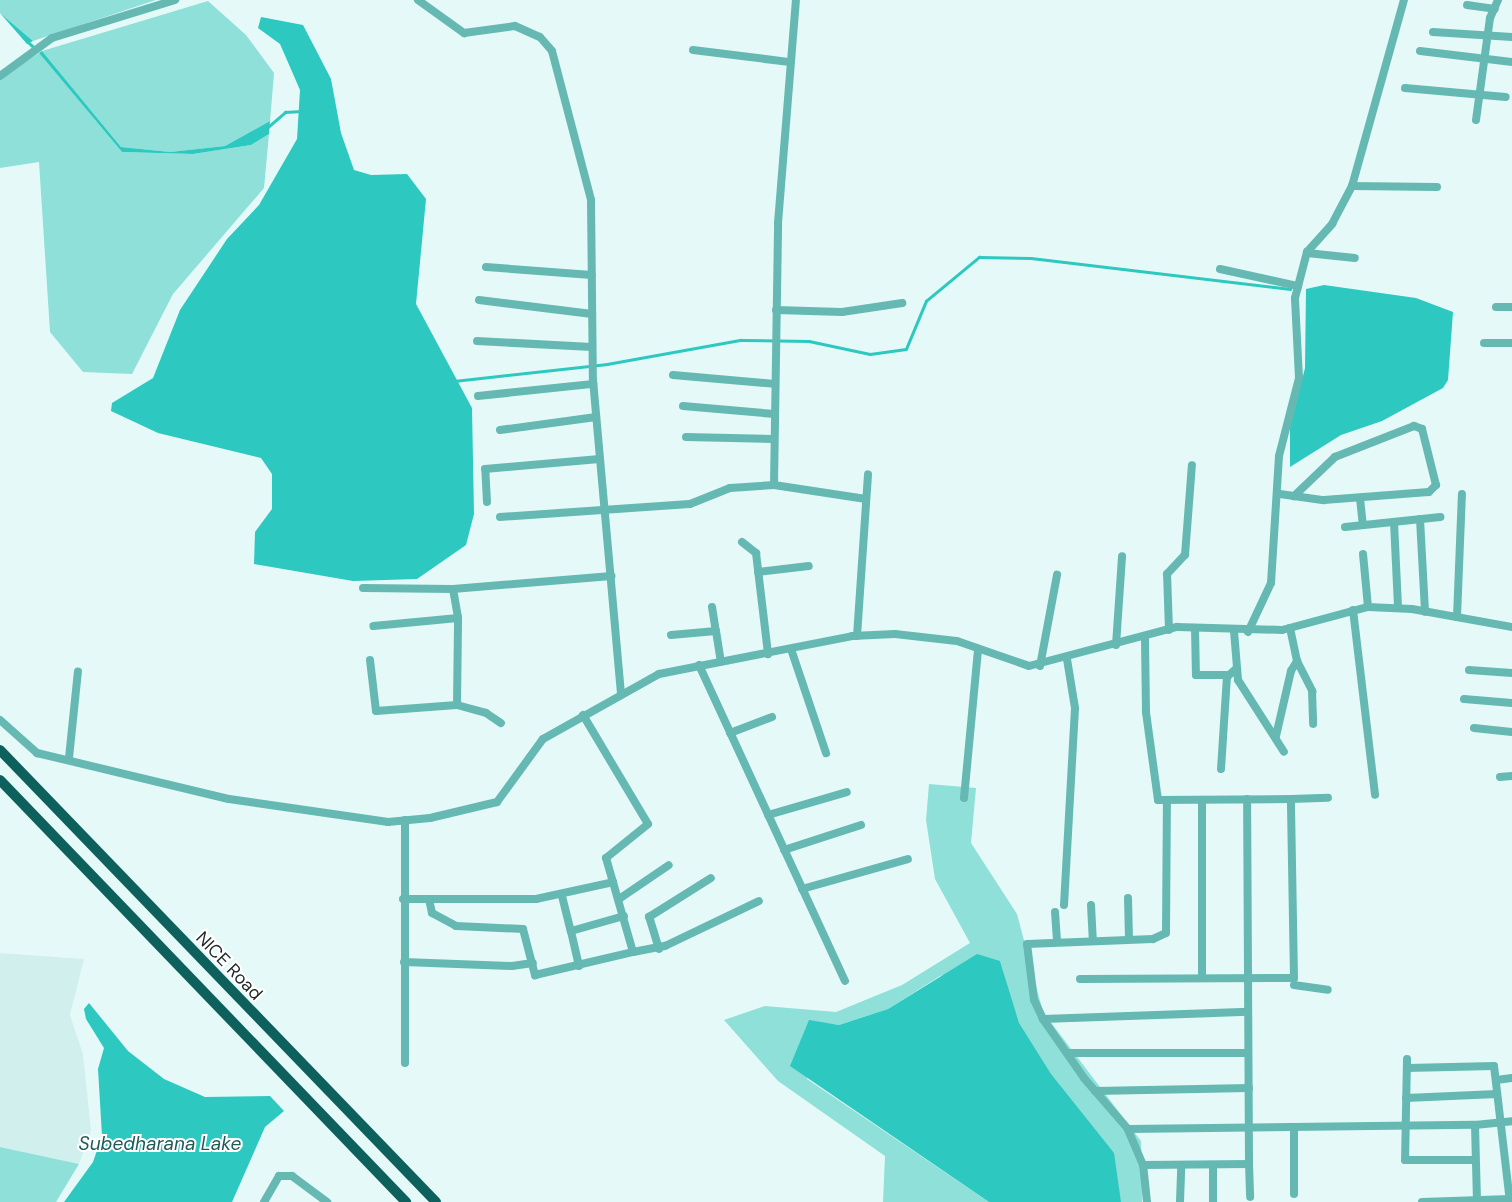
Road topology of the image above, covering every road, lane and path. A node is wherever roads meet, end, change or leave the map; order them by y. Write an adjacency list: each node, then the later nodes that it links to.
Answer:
1 (175, 0): 16 (street)
2 (418, 0): 27 (street)
3 (796, 0): 14 (street)
4 (1404, 0): 21 (street)
5 (1498, 0): 7 (street)
6 (1467, 6): 7 (street)
7 (1495, 9): 9 (street)
8 (1433, 32): 9 (street)
9 (1488, 36): 10 (street); 13 (street)
10 (1512, 37)
11 (693, 50): 14 (street)
12 (1420, 51): 13 (street)
13 (1484, 60): 15 (street); 18 (street)
14 (790, 62): 33 (street)
15 (1512, 62)
16 (0, 76)
17 (1405, 88): 18 (street)
18 (1479, 96): 19 (street); 20 (street)
19 (1506, 97)
20 (1476, 120)
21 (1352, 186): 22 (street); 23 (street)
22 (1437, 187)
23 (1307, 253): 24 (street); 28 (street)
24 (1355, 258)
25 (486, 267): 27 (street)
26 (1220, 269): 28 (street)
27 (592, 275): 34 (street)
28 (1298, 286): 53 (street)
29 (479, 300): 34 (street)
30 (902, 303): 33 (street)
31 (1496, 307): 32 (street)
32 (1512, 307)
33 (776, 310): 41 (street)
34 (592, 314): 38 (street)
35 (477, 340): 38 (street)
36 (1484, 343): 37 (street)
37 (1512, 343)
38 (592, 348): 40 (street)
39 (673, 376): 41 (street)
40 (593, 384): 42 (street); 45 (street)
41 (775, 384): 44 (street)
42 (478, 396)
43 (683, 406): 44 (street)
44 (775, 414): 48 (street)
45 (596, 417): 46 (street); 49 (street)
46 (500, 430)
47 (686, 437): 48 (street)
48 (774, 439): 52 (street)
49 (600, 459): 58 (street); 59 (street)
50 (1192, 465): 86 (street)
51 (868, 474): 57 (street)
52 (774, 485): 57 (street); 59 (street)
53 (1280, 494): 55 (street); 89 (street)
54 (1462, 494): 80 (street)
55 (1294, 496): 56 (street); 56 (street)
56 (1360, 498): 64 (street)
57 (866, 499): 91 (street)
58 (487, 502)
59 (604, 508): 60 (street); 72 (street)
60 (500, 517)
61 (1440, 517): 62 (street)
62 (1420, 519): 63 (street); 79 (street)
63 (1394, 522): 64 (street); 77 (street)
64 (1363, 525): 65 (street)
65 (1345, 527)
66 (742, 542): 70 (street)
67 (1364, 554): 75 (street)
68 (1122, 556): 93 (street)
69 (809, 566): 70 (street)
70 (758, 572): 96 (street)
71 (1057, 575): 102 (street)
72 (611, 576): 74 (street); 108 (street)
73 (363, 588): 74 (street)
74 (453, 589): 81 (street)
75 (1368, 607): 77 (street); 78 (street)
76 (712, 608): 87 (street)
77 (1398, 608): 79 (street)
78 (1353, 610): 85 (street); 130 (street)
79 (1425, 612): 80 (street)
80 (1457, 617): 83 (street)
81 (458, 618): 82 (street); 111 (street)
82 (373, 626)
83 (1512, 627)
84 (1195, 628): 86 (street); 88 (street); 107 (street)
85 (1290, 628): 89 (street); 99 (street)
86 (1169, 630): 92 (street)
87 (716, 631): 90 (street); 100 (street)
88 (1234, 631): 89 (street); 103 (street)
89 (1248, 632)
90 (671, 635)
91 (857, 636): 94 (street); 95 (street)
92 (1145, 636): 93 (street); 135 (street)
93 (1116, 645): 97 (street)
94 (791, 649): 96 (street); 123 (street)
95 (978, 649): 102 (street); 131 (street)
96 (768, 654): 100 (street)
97 (1067, 658): 102 (street); 152 (street)
98 (370, 660): 111 (street)
99 (1297, 661): 116 (street); 120 (street)
100 (721, 662): 101 (street)
101 (699, 665): 108 (street); 119 (street)
102 (1040, 666)
103 (1237, 668): 107 (street); 120 (street)
104 (1468, 670): 106 (street)
105 (78, 671): 124 (street)
106 (1512, 673)
107 (1228, 674): 125 (street)
108 (621, 695): 112 (street)
109 (1464, 699): 110 (street)
110 (1512, 704)
111 (456, 705): 115 (street)
112 (583, 715): 138 (street); 144 (street)
113 (772, 717): 119 (street)
114 (0, 720): 124 (street)
115 (501, 724)
116 (1313, 724)
117 (1474, 728): 118 (street)
118 (1512, 732)
119 (730, 733): 137 (street)
120 (1276, 736): 122 (street)
121 (0, 750): 205 (highway, NICE Road)
122 (1284, 752)
123 (826, 753)
124 (69, 758): 138 (street)
125 (1221, 769)
126 (1500, 776): 127 (street)
127 (1512, 776)
128 (0, 780): 204 (highway, NICE Road)
129 (847, 792): 137 (street)
130 (1375, 795)
131 (964, 798)
132 (1328, 798): 134 (street)
133 (1247, 799): 134 (street); 136 (street); 166 (street)
134 (1291, 799): 166 (street)
135 (1167, 800): 136 (street); 157 (street)
136 (1202, 800): 165 (street)
137 (768, 816): 140 (street)
138 (406, 820): 148 (street)
139 (861, 825): 140 (street)
140 (784, 850): 145 (street)
141 (908, 859): 145 (street)
142 (669, 865): 150 (street)
143 (711, 878): 160 (street)
144 (613, 882): 146 (street); 150 (street)
145 (802, 889): 168 (street)
146 (562, 896): 149 (street); 156 (street)
147 (1128, 898): 157 (street)
148 (403, 899): 149 (street); 162 (street)
149 (429, 899): 163 (street)
150 (618, 899): 155 (street)
151 (759, 900): 160 (street)
152 (1064, 905)
153 (1091, 905): 159 (street)
154 (1055, 912): 158 (street)
155 (624, 916): 156 (street); 161 (street)
156 (571, 931): 164 (street)
157 (1129, 939): 159 (street)
158 (1057, 940): 159 (street); 172 (street)
159 (1093, 940)
160 (659, 949): 161 (street)
161 (633, 952): 164 (street)
162 (404, 962): 163 (street); 176 (street)
163 (532, 963): 164 (street)
164 (579, 966)
165 (1202, 977): 166 (street); 167 (street)
166 (1248, 977): 171 (street)
167 (1080, 979)
168 (845, 981)
169 (1294, 986): 170 (street)
170 (1328, 990)
171 (1248, 1012): 172 (street); 174 (street)
172 (1042, 1019): 173 (street)
173 (1068, 1053): 174 (street); 181 (street)
174 (1248, 1053): 180 (street)
175 (1407, 1059): 177 (street)
176 (405, 1063)
177 (1407, 1068): 179 (street); 183 (street)
178 (1512, 1078): 179 (street)
179 (1496, 1080): 182 (street)
180 (1249, 1088): 181 (street); 188 (street)
181 (1095, 1091): 190 (street)
182 (1498, 1094): 183 (street); 185 (street)
183 (1406, 1098): 187 (street)
184 (1512, 1121): 185 (street)
185 (1501, 1122): 186 (street); 191 (street)
186 (1475, 1125): 187 (street); 192 (street)
187 (1405, 1126): 189 (street); 192 (street)
188 (1249, 1128): 189 (street); 190 (street); 193 (street)
189 (1294, 1128): 197 (street)
190 (1128, 1129): 194 (street)
191 (1509, 1159): 201 (street)
192 (1475, 1160): 200 (street)
193 (1249, 1164): 196 (street); 198 (street)
194 (1143, 1165): 195 (street); 206 (street)
195 (1182, 1165): 196 (street); 207 (street)
196 (1213, 1165): 208 (street)
197 (1294, 1194)
198 (1250, 1197)
199 (317, 1198): 202 (street); 203 (street)
200 (1477, 1201): 201 (street); 209 (street)
201 (1510, 1201)
202 (264, 1202)
203 (327, 1202)
204 (406, 1202)
205 (436, 1202)
206 (1147, 1202)
207 (1180, 1202)
208 (1213, 1202)
209 (1422, 1202)

